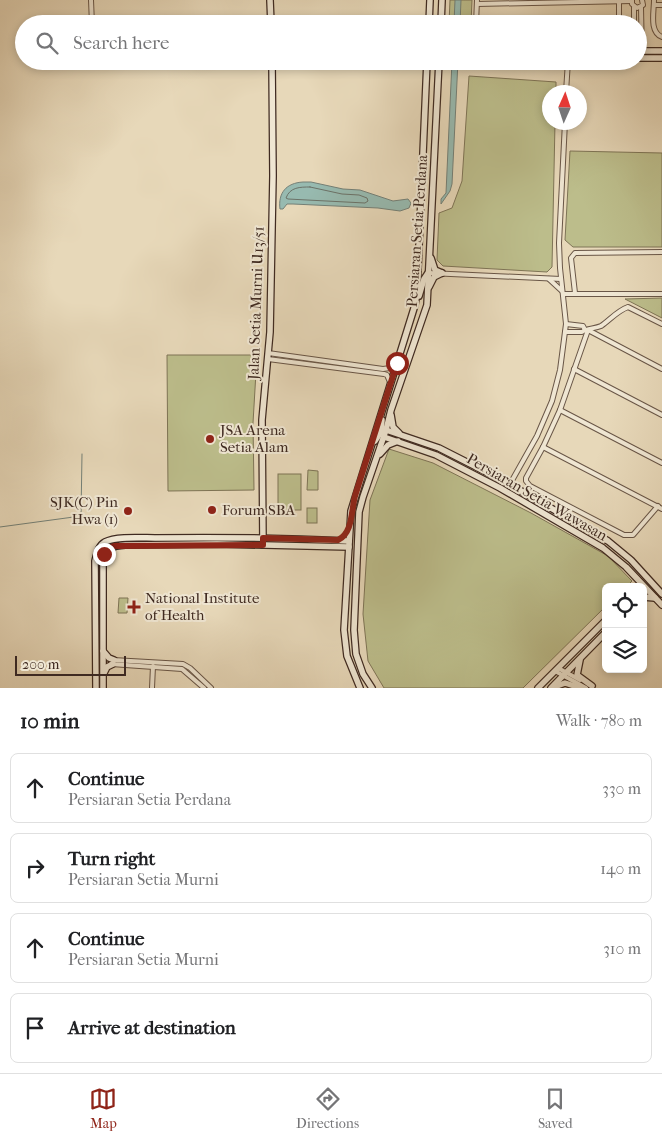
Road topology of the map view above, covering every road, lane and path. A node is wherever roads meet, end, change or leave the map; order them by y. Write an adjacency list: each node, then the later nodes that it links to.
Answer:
1 (91, 0): 13 (street)
2 (270, 0): 14 (street)
3 (430, 0): 15 (street)
4 (442, 0): 16 (street)
5 (642, 0): 12 (street)
6 (632, 1): 8 (street); 11 (street)
7 (477, 2): 8 (street); 17 (street)
8 (619, 2): 18 (street)
9 (654, 3): 10 (street); 21 (street)
10 (662, 5)
11 (634, 7): 12 (street); 19 (street)
12 (641, 7): 20 (street)
13 (92, 15)
14 (271, 15)
15 (429, 15)
16 (441, 15)
17 (476, 15)
18 (619, 15)
19 (634, 15)
20 (641, 15)
21 (661, 37)
22 (647, 50): 23 (street)
23 (662, 51)
24 (647, 58): 25 (street)
25 (662, 58)
26 (272, 70): 50 (street, Jalan Setia Murni U13/51)
27 (427, 70): 45 (street, Persiaran Setia Perdana)
28 (439, 70): 31 (street, Persiaran Setia Perdana)
29 (441, 70): 31 (street)
30 (567, 70): 32 (street)
31 (439, 74): 34 (street, Persiaran Setia Perdana)
32 (566, 85)
33 (564, 130): 36 (street)
34 (429, 251): 37 (street, Persiaran Setia Perdana); 38 (street)
35 (662, 252): 42 (street)
36 (560, 270): 39 (street); 40 (street)
37 (428, 273): 38 (street); 43 (street, Persiaran Setia Perdana); 45 (street)
38 (442, 273): 39 (street); 43 (street)
39 (549, 279): 40 (street); 41 (street)
40 (561, 279): 41 (street)
41 (564, 293): 42 (street); 46 (street)
42 (574, 293): 44 (street)
43 (427, 294): 55 (street, Persiaran Setia Perdana)
44 (662, 294)
45 (415, 302): 51 (street, Persiaran Setia Perdana)
46 (566, 324): 48 (street); 49 (street)
47 (662, 324): 48 (street)
48 (586, 330): 49 (street); 52 (street); 53 (street)
49 (565, 332): 66 (street)
50 (268, 356): 51 (street); 54 (street); 71 (street, Jalan Setia Murni U13/51)
51 (397, 363): 54 (street, Persiaran Setia Perdana)
52 (574, 369): 56 (street); 58 (street)
53 (662, 369)
54 (391, 384): 57 (street, Persiaran Setia Perdana)
55 (391, 410): 59 (street, Persiaran Setia Perdana); 60 (street)
56 (560, 410): 63 (street); 65 (street)
57 (381, 415): 59 (street); 62 (street, Persiaran Setia Perdana)
58 (662, 415)
59 (384, 433): 60 (street, Persiaran Setia Wawasan); 61 (street, Persiaran Setia Wawasan); 62 (street); 64 (street, Persiaran Setia Perdana)
60 (400, 434): 66 (street, Persiaran Setia Wawasan)
61 (398, 442): 64 (street); 67 (street, Persiaran Setia Wawasan)
62 (371, 447): 70 (street, Persiaran Setia Perdana)
63 (543, 447): 69 (street); 69 (street)
64 (376, 461): 72 (street, Persiaran Setia Perdana)
65 (662, 462)
66 (510, 484): 67 (street); 68 (street); 81 (street, Persiaran Setia Wawasan)
67 (499, 488): 68 (street, Persiaran Setia Wawasan)
68 (512, 495): 82 (street, Persiaran Setia Wawasan)
69 (660, 507)
70 (350, 526): 76 (street); 77 (street, Persiaran Setia Perdana)
71 (263, 529): 73 (street); 74 (street, Jalan Setia Murni U13/51); 75 (street)
72 (358, 530): 77 (street); 79 (street, Persiaran Setia Perdana)
73 (252, 538): 74 (street); 93 (street)
74 (263, 538): 75 (street); 78 (street, Jalan Setia Murni U13/51)
75 (277, 538): 76 (street)
76 (338, 544): 77 (street); 78 (street); 80 (street)
77 (351, 544): 79 (street); 80 (street, Persiaran Setia Perdana)
78 (263, 545): 91 (street)
79 (357, 557): 107 (street, Persiaran Setia Perdana)
80 (348, 567): 106 (street, Persiaran Setia Perdana)
81 (648, 578): 83 (street); 84 (street, Persiaran Setia Wawasan)
82 (638, 583)
83 (642, 583)
84 (654, 584): 85 (street); 87 (street, Persiaran Setia Wawasan)
85 (647, 591)
86 (647, 594): 88 (street)
87 (662, 594)
88 (662, 605)
89 (602, 624): 97 (street)
90 (602, 636): 92 (street)
91 (103, 651): 94 (street); 95 (street)
92 (580, 658): 98 (street); 100 (street)
93 (96, 662): 94 (street); 101 (street)
94 (103, 662): 95 (street); 99 (street)
95 (113, 662): 96 (street); 99 (street)
96 (153, 664): 103 (street); 104 (street); 105 (street)
97 (556, 670): 98 (street); 108 (street)
98 (565, 674): 100 (street); 109 (street)
99 (103, 676): 102 (street)
100 (591, 687)
101 (96, 688)
102 (103, 688)
103 (152, 688)
104 (204, 688)
105 (211, 688)
106 (360, 688)
107 (372, 688)
108 (538, 688)
109 (552, 688): 110 (street)
110 (581, 688)

